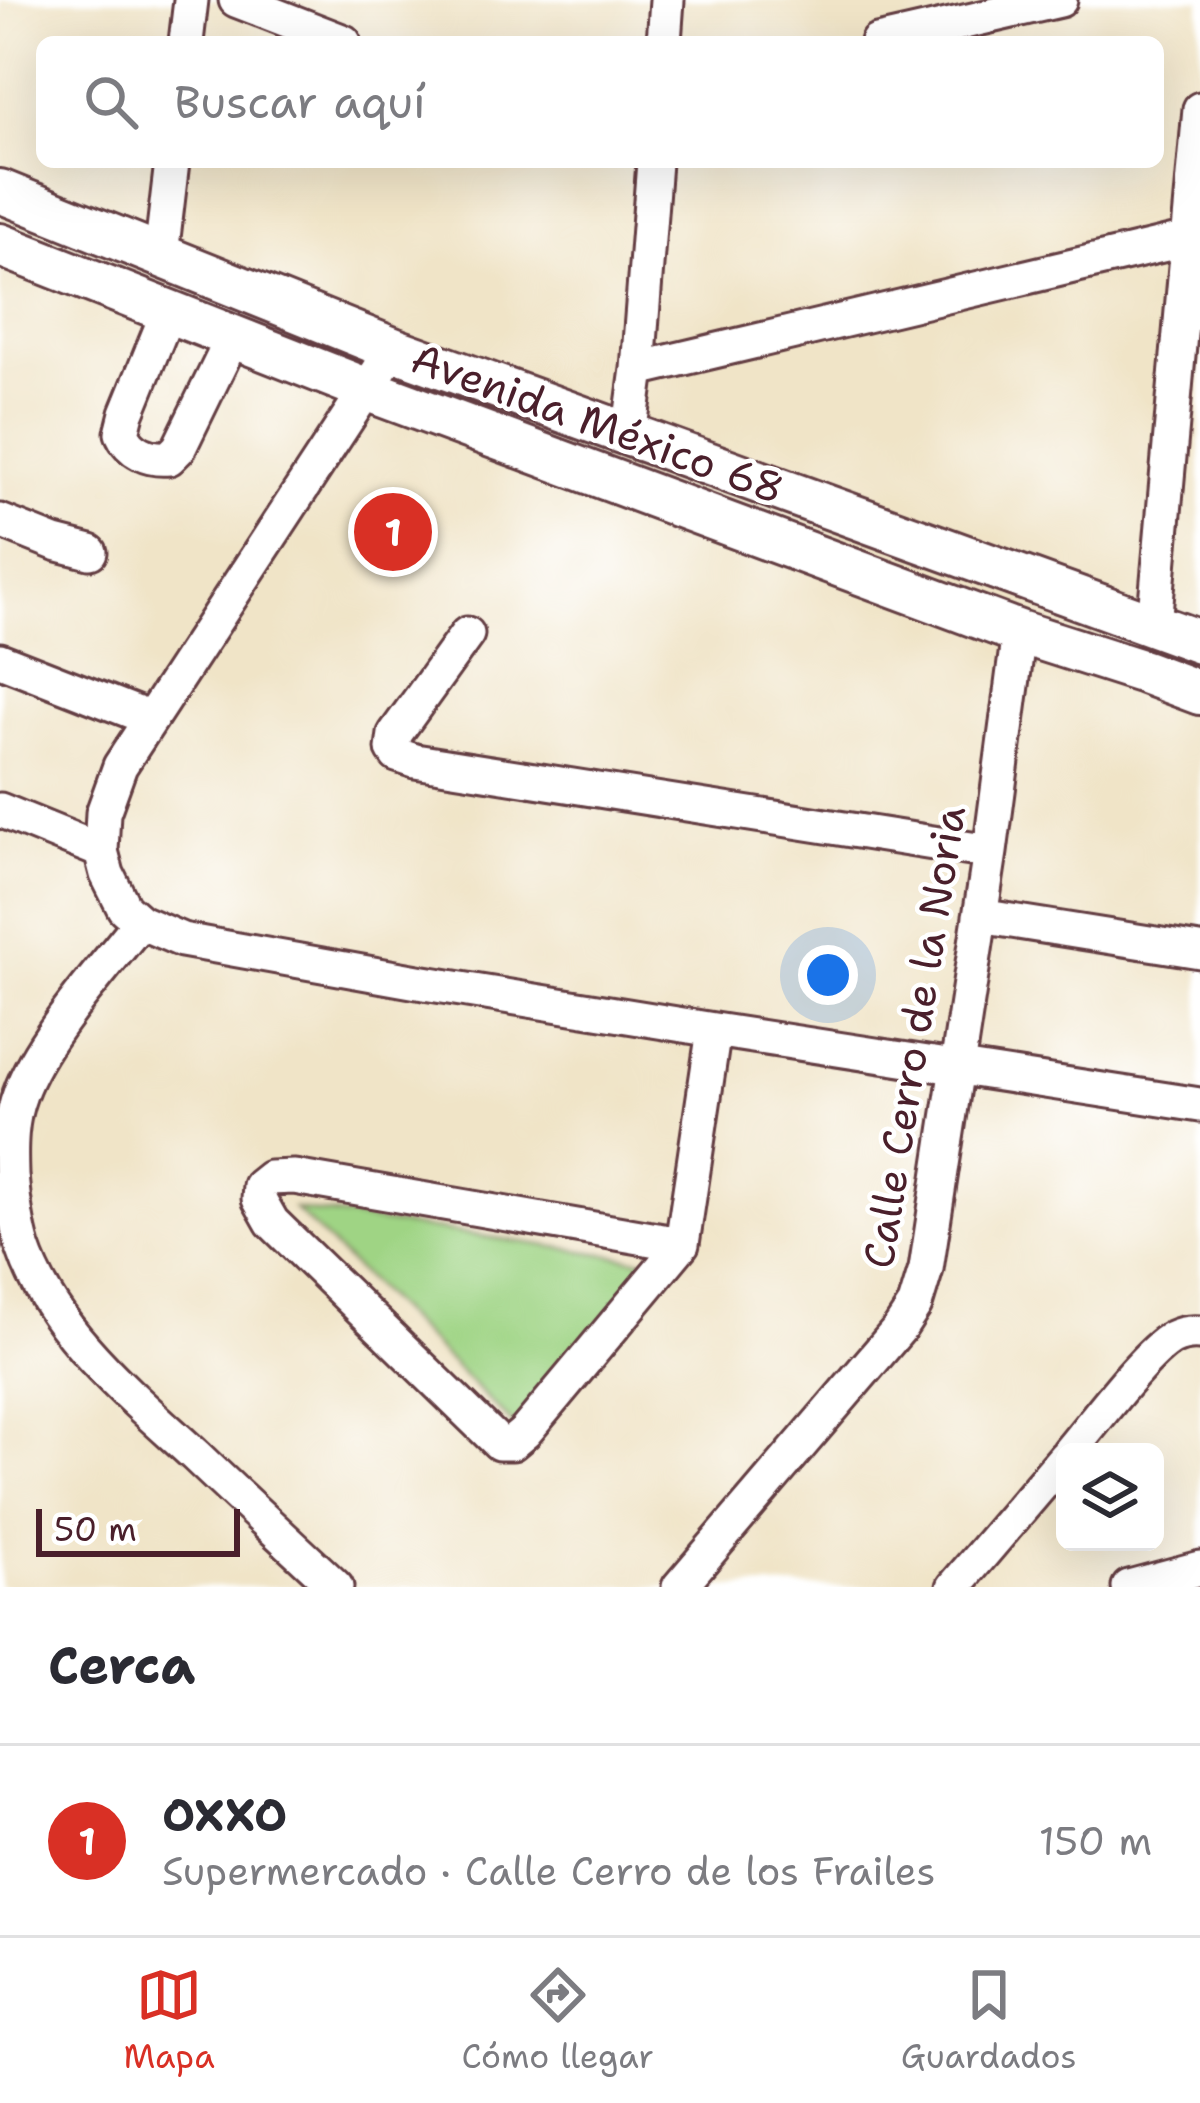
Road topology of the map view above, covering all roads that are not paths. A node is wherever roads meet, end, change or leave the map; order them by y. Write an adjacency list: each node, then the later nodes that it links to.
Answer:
1 (191, 0): 5 (street)
2 (236, 0): 6 (street)
3 (667, 0): 7 (street)
4 (1060, 0): 8 (street)
5 (187, 36)
6 (329, 36)
7 (664, 36)
8 (903, 36)
9 (1200, 109): 13 (street)
10 (171, 168): 15 (street)
11 (654, 168): 20 (street)
12 (0, 191): 15 (main road, Avenida México 68)
13 (1194, 238): 16 (street); 20 (street)
14 (0, 245): 17 (main road, Avenida México 68)
15 (161, 255): 19 (main road, Avenida México 68)
16 (1191, 306): 25 (street)
17 (168, 312): 18 (main road, Avenida México 68); 18 (street)
18 (233, 337): 21 (main road, Avenida México 68)
19 (394, 349): 21 (street); 22 (main road, Avenida México 68)
20 (638, 369): 22 (street)
21 (368, 390): 26 (main road, Avenida México 68); 31 (street)
22 (629, 435): 25 (main road, Avenida México 68)
23 (0, 521): 24 (street)
24 (90, 552)
25 (1154, 626): 28 (main road, Avenida México 68)
26 (1019, 632): 30 (main road, Avenida México 68); 34 (street, Calle Cerro de la Noria)
27 (467, 634): 34 (street)
28 (1200, 642)
29 (0, 660): 31 (street)
30 (1200, 693)
31 (151, 719): 33 (street)
32 (0, 810): 33 (street)
33 (101, 851): 36 (street)
34 (990, 852): 35 (street, Calle Cerro de la Noria)
35 (980, 916): 37 (street); 39 (street, Calle Cerro de la Noria)
36 (140, 922): 38 (street); 42 (street)
37 (1200, 951)
38 (714, 1030): 39 (street); 41 (street)
39 (958, 1066): 40 (street); 48 (street, Calle Cerro de la Noria)
40 (1200, 1105)
41 (682, 1244): 41 (street)
42 (12, 1259): 47 (street)
43 (1200, 1333): 44 (street)
44 (1076, 1443)
45 (1056, 1467): 49 (street)
46 (1200, 1568): 50 (street)
47 (336, 1587)
48 (679, 1587)
49 (954, 1587)
50 (1129, 1587)

